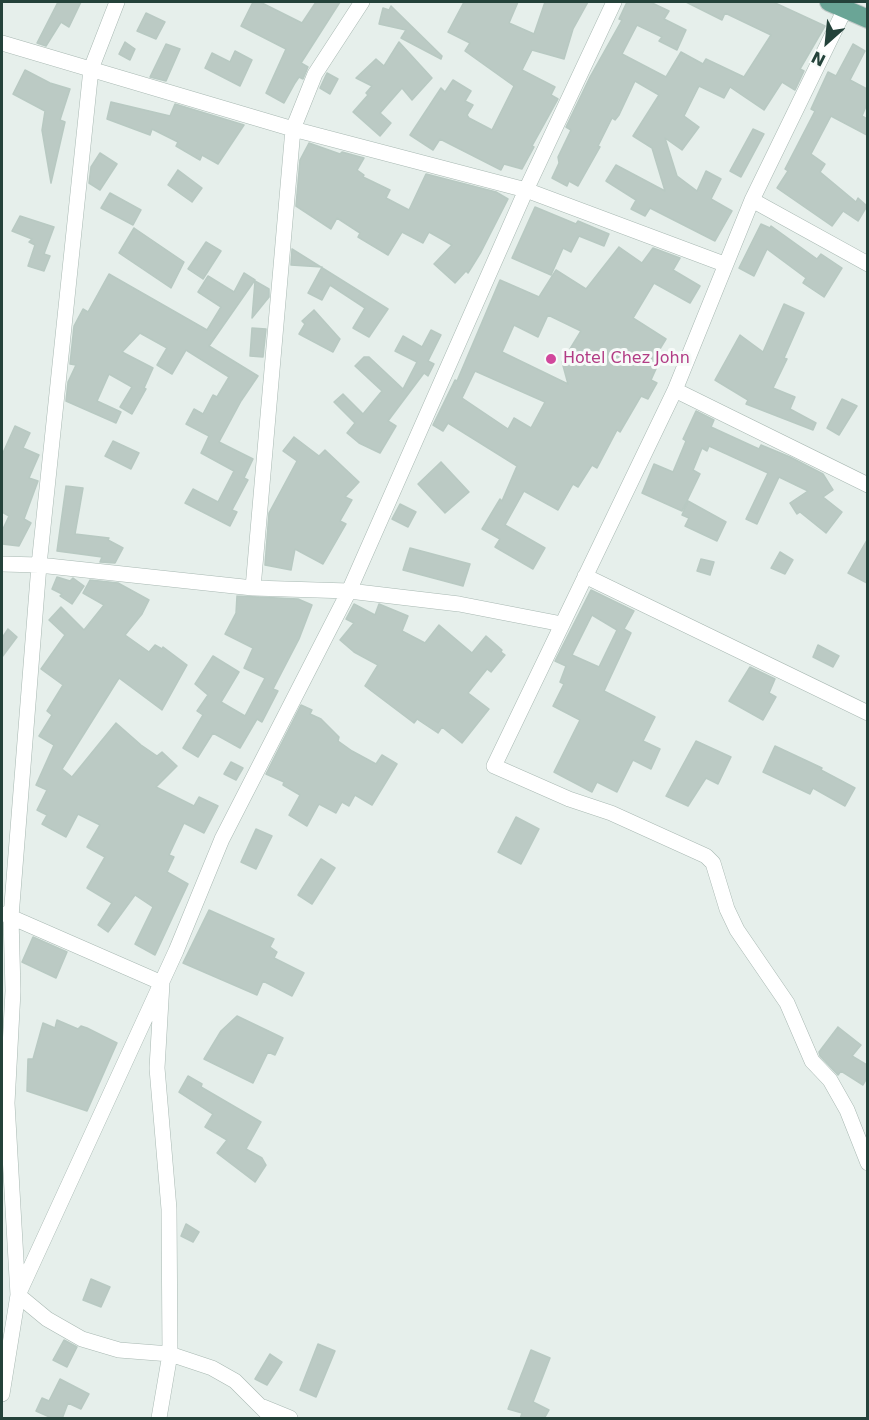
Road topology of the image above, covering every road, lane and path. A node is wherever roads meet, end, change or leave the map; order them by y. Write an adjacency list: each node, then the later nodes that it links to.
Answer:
1 (117, 2): 7 (street)
2 (362, 2): 8 (street)
3 (614, 2): 9 (street)
4 (837, 5): 5 (main road); 10 (street)
5 (867, 20)
6 (2, 43): 7 (street)
7 (92, 69): 8 (street); 16 (street)
8 (293, 129): 9 (street); 18 (street)
9 (526, 190): 11 (street); 19 (street)
10 (752, 200): 11 (street); 12 (street)
11 (724, 264): 13 (street)
12 (867, 264)
13 (675, 390): 14 (street); 17 (street)
14 (867, 485)
15 (2, 564): 16 (street)
16 (39, 565): 18 (street); 22 (street)
17 (585, 576): 20 (street); 21 (street)
18 (254, 588): 19 (street)
19 (349, 591): 20 (street); 23 (street)
20 (562, 624): 25 (street)
21 (867, 714)
22 (6, 915): 23 (street); 24 (street)
23 (162, 982): 26 (street); 27 (street)
24 (4, 1102): 26 (street)
25 (867, 1163)
26 (18, 1295): 27 (street); 28 (street)
27 (170, 1354): 29 (street); 30 (street)
28 (2, 1394)
29 (267, 1413): 31 (street)
30 (159, 1419)
31 (290, 1419)

